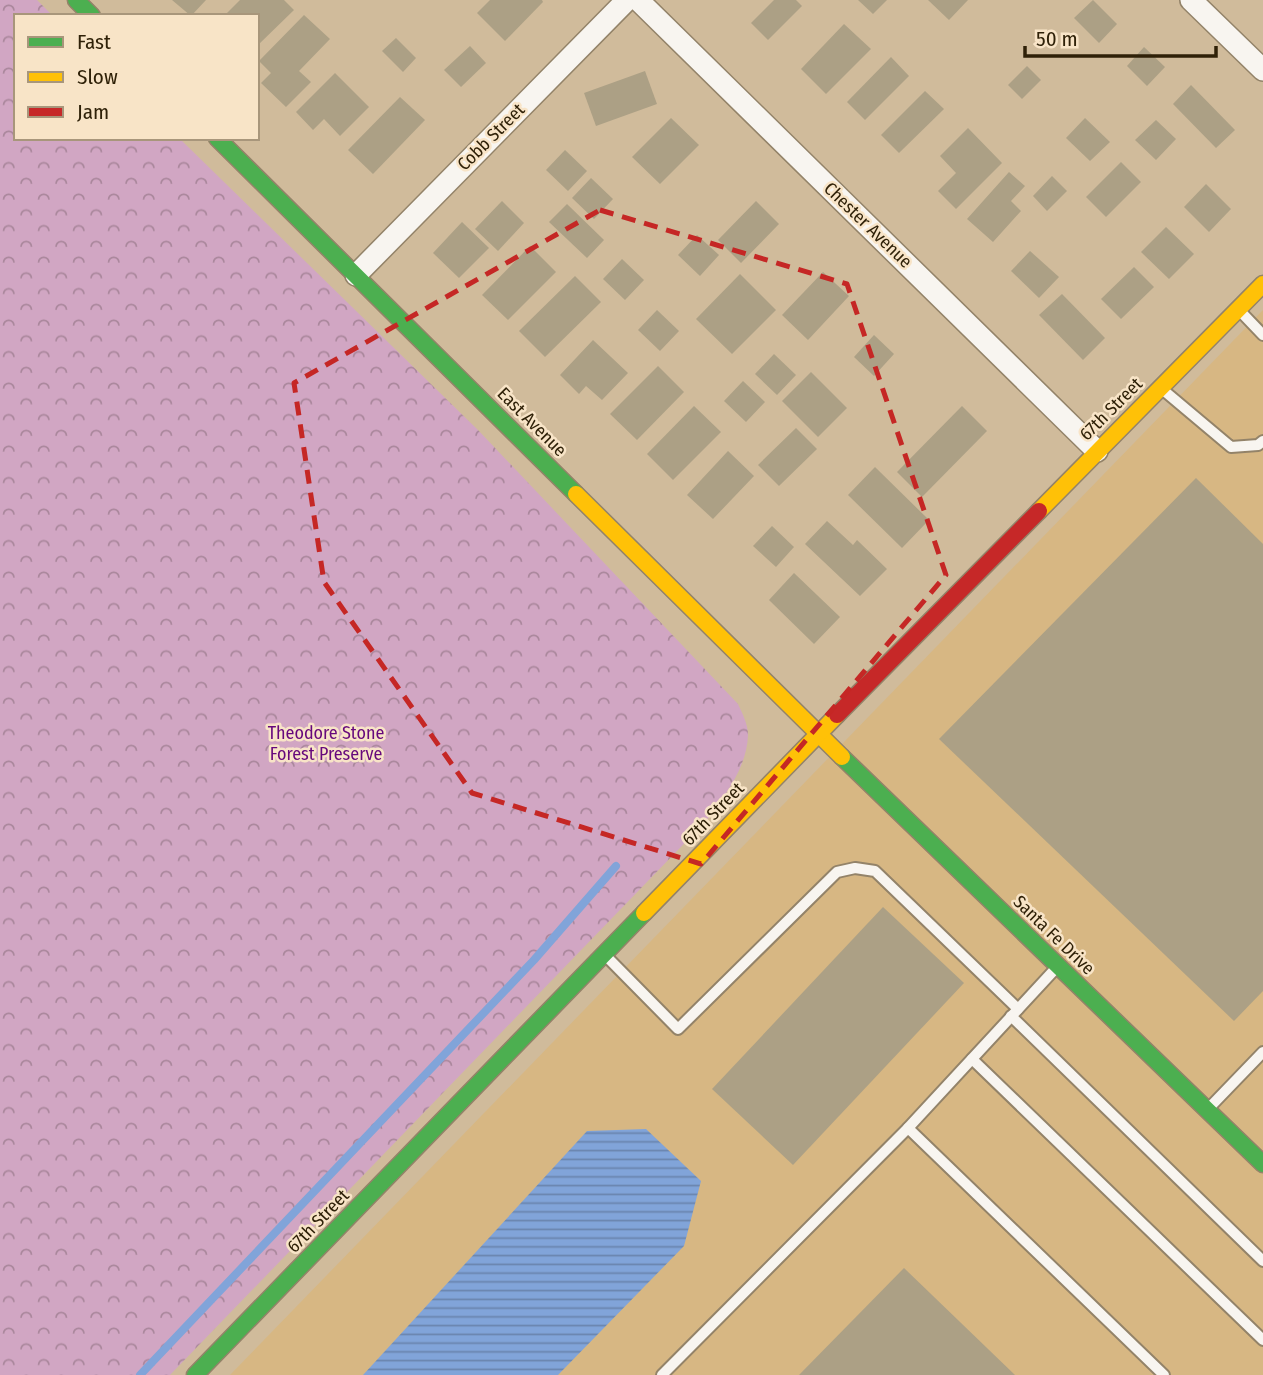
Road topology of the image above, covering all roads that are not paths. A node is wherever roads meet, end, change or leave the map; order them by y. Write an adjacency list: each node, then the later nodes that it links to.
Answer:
1 (76, 0): 5 (street)
2 (626, 0): 8 (street, Cobb Street)
3 (638, 0): 14 (street, Chester Avenue)
4 (1191, 0): 6 (street)
5 (90, 14)
6 (1263, 70)
7 (219, 140): 8 (street, East Avenue)
8 (356, 275): 15 (street, East Avenue)
9 (1263, 284): 10 (street, 67th Street)
10 (1238, 309): 11 (lane); 12 (street, 67th Street)
11 (1263, 335)
12 (1160, 387): 13 (lane); 14 (street, 67th Street)
13 (1263, 440)
14 (1097, 451): 15 (street, 67th Street)
15 (818, 734): 16 (street, 67th Street); 17 (street, Santa Fe Drive)
16 (604, 954): 18 (lane); 26 (street, 67th Street)
17 (1058, 966): 18 (lane); 21 (street, Santa Fe Drive)
18 (1015, 1012): 20 (lane); 24 (lane)
19 (1263, 1052): 21 (lane)
20 (972, 1059): 22 (lane); 25 (lane)
21 (1208, 1110): 23 (street, Santa Fe Drive)
22 (908, 1128): 27 (lane); 28 (lane)
23 (1263, 1164)
24 (1263, 1261)
25 (1263, 1340)
26 (195, 1375)
27 (662, 1375)
28 (1164, 1375)

